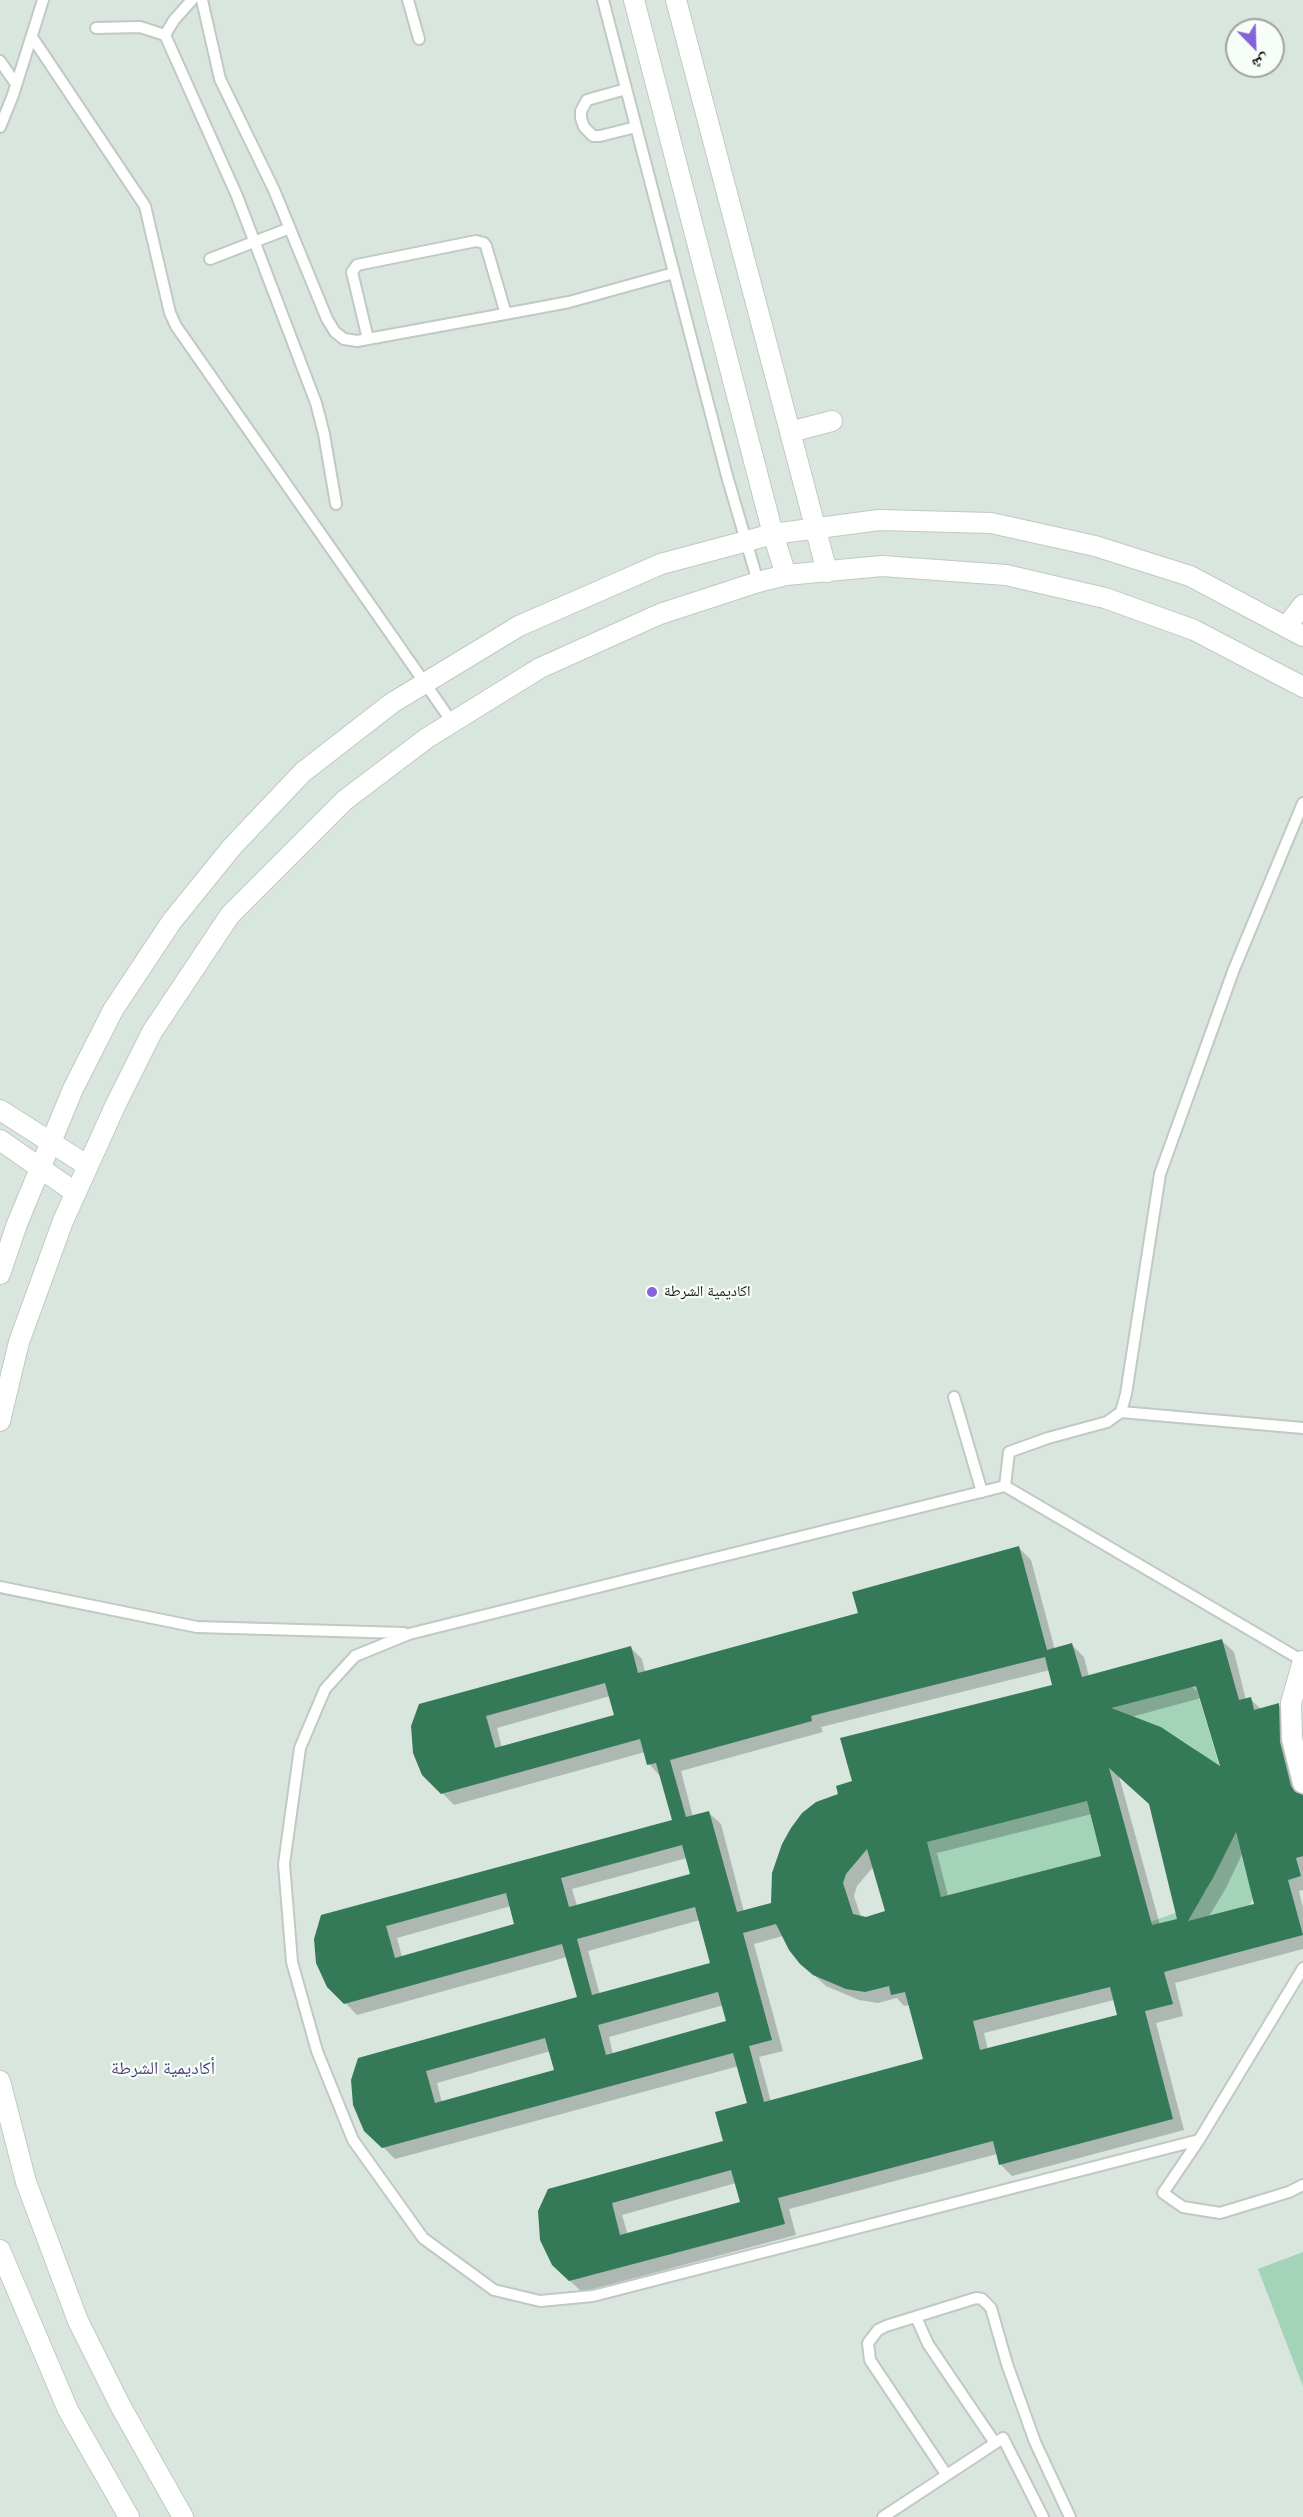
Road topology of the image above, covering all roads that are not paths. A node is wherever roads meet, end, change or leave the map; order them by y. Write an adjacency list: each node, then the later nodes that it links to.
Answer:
1 (43, 0): 10 (lane)
2 (192, 0): 9 (lane)
3 (202, 0): 17 (lane)
4 (408, 0): 11 (lane)
5 (603, 0): 14 (lane)
6 (634, 0): 27 (street)
7 (676, 0): 24 (street)
8 (96, 28): 9 (lane)
9 (165, 35): 18 (lane)
10 (32, 37): 13 (lane); 34 (lane)
11 (419, 39)
12 (0, 62): 13 (lane)
13 (16, 84): 15 (lane)
14 (626, 89): 16 (lane); 16 (lane)
15 (0, 127)
16 (636, 127): 20 (lane)
17 (290, 228): 18 (lane); 22 (lane)
18 (254, 242): 19 (lane); 25 (lane)
19 (210, 259)
20 (674, 273): 21 (lane); 28 (lane)
21 (506, 314): 22 (lane); 22 (lane)
22 (368, 339)
23 (832, 421): 24 (street)
24 (790, 432): 26 (street)
25 (336, 504)
26 (815, 528): 27 (street); 29 (street); 33 (street)
27 (773, 534): 28 (street); 30 (street)
28 (747, 540): 31 (lane); 34 (street)
29 (827, 572): 30 (street); 35 (street)
30 (786, 575): 31 (street)
31 (758, 582): 36 (street)
32 (1303, 605): 33 (street)
33 (1295, 631)
34 (425, 683): 36 (lane); 40 (street)
35 (1303, 687)
36 (452, 722): 41 (street)
37 (1303, 803): 46 (lane)
38 (0, 1110): 40 (street)
39 (0, 1140): 42 (street)
40 (51, 1142): 41 (street); 42 (street)
41 (88, 1166): 43 (street)
42 (40, 1168): 43 (street); 44 (street)
43 (76, 1193): 47 (street)
44 (0, 1274)
45 (954, 1397): 50 (lane)
46 (1121, 1412): 48 (lane); 49 (lane)
47 (0, 1420)
48 (1303, 1428)
49 (1005, 1486): 50 (lane); 53 (lane)
50 (982, 1492): 52 (lane)
51 (0, 1587): 52 (lane)
52 (409, 1634): 57 (lane)
53 (1303, 1661): 54 (street)
54 (1303, 1783)
55 (1303, 1968): 57 (lane)
56 (0, 2081): 64 (street)
57 (1199, 2140): 58 (lane)
58 (1303, 2185)
59 (0, 2250): 63 (street)
60 (916, 2317): 61 (lane); 62 (lane); 67 (lane)
61 (995, 2443): 62 (lane); 66 (lane)
62 (946, 2474): 65 (lane)
63 (129, 2517)
64 (183, 2517)
65 (883, 2517)
66 (1043, 2517)
67 (1070, 2517)

